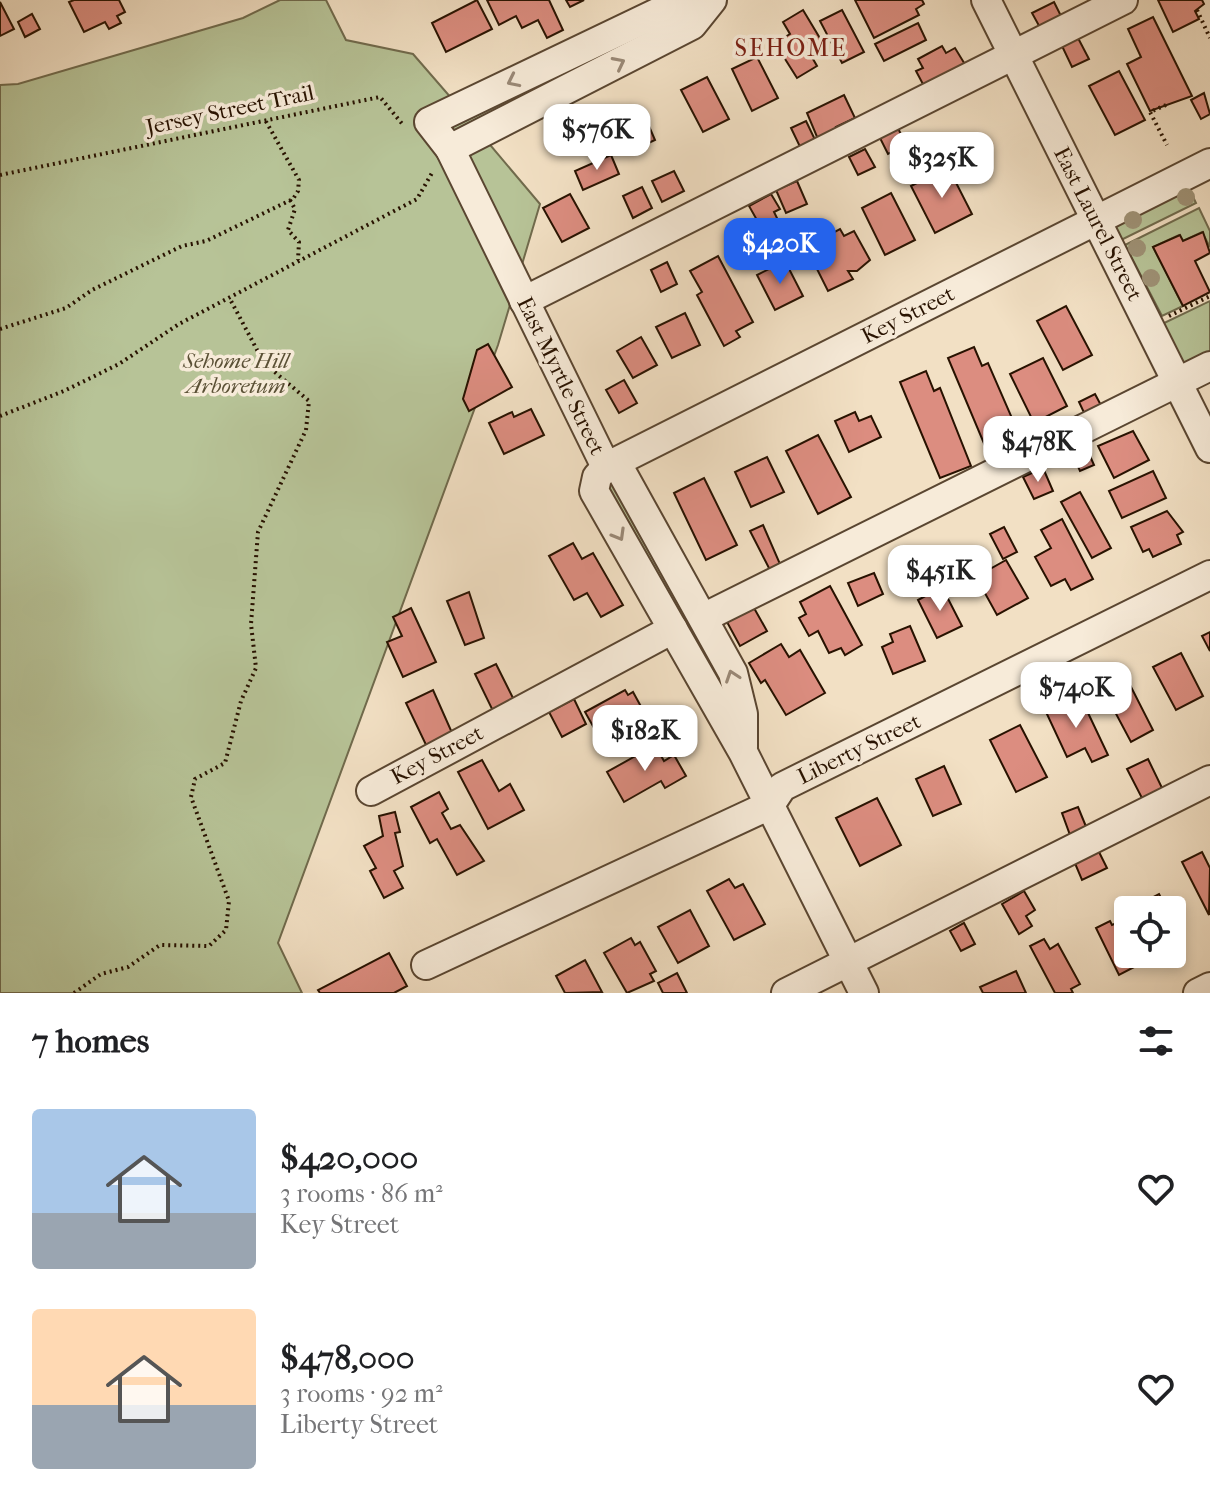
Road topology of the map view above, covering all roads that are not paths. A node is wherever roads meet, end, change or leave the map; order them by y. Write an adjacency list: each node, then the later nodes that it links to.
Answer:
1 (684, 0): 6 (street, East Myrtle Street, one-way to 6)
2 (712, 0): 6 (street, one-way to 2)
3 (986, 0): 5 (street, East Laurel Street)
4 (1123, 0): 5 (street)
5 (1014, 55): 8 (street, East Laurel Street); 9 (street)
6 (443, 157): 9 (street, East Myrtle Street)
7 (1210, 163): 8 (street, Key Street)
8 (1096, 220): 11 (street, East Laurel Street); 13 (street, Key Street)
9 (524, 301): 13 (street, East Myrtle Street)
10 (1210, 366): 11 (street)
11 (1177, 382): 12 (street, East Laurel Street); 15 (street)
12 (1210, 448)
13 (611, 465): 15 (street, East Myrtle Street); 16 (street, East Myrtle Street, one-way to 16)
14 (1210, 575): 20 (street, Liberty Street)
15 (705, 617): 17 (street, East Myrtle Street, one-way to 15)
16 (673, 629): 17 (street, East Myrtle Street); 19 (street, Key Street)
17 (743, 752): 20 (street, East Myrtle Street)
18 (1210, 780): 21 (street)
19 (371, 791)
20 (770, 805): 21 (street, East Myrtle Street); 22 (street, Liberty Street)
21 (848, 962): 24 (street); 25 (street, East Myrtle Street)
22 (426, 965)
23 (1210, 987): 26 (street)
24 (786, 993)
25 (864, 993)
26 (1198, 993)

